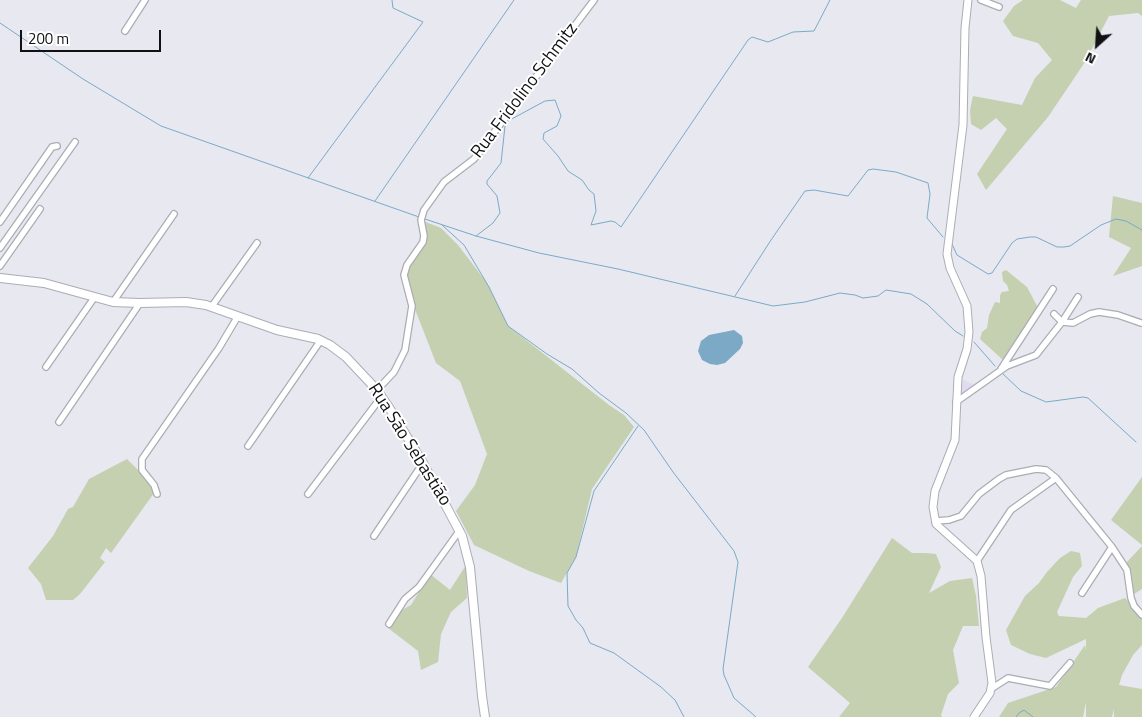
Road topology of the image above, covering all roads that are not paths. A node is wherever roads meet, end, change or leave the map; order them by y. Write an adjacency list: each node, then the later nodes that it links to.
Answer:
1 (145, 0): 6 (street)
2 (594, 0): 29 (street, Rua Fridolino Schmitz)
3 (968, 0): 30 (street)
4 (980, 0): 5 (street)
5 (999, 7)
6 (125, 31)
7 (75, 142): 13 (street)
8 (57, 146): 11 (street)
9 (40, 209): 14 (street)
10 (174, 214): 19 (street)
11 (0, 222)
12 (256, 243): 21 (street)
13 (0, 248)
14 (0, 266)
15 (0, 278): 18 (main road, Rua São Sebastião)
16 (1053, 289): 28 (street)
17 (1078, 297): 24 (street)
18 (94, 298): 19 (main road, Rua São Sebastião); 27 (street)
19 (113, 302): 20 (main road, Rua São Sebastião)
20 (140, 303): 21 (main road, Rua São Sebastião); 31 (street)
21 (212, 306): 23 (main road, Rua São Sebastião)
22 (1054, 314): 24 (street)
23 (238, 316): 26 (main road, Rua São Sebastião); 35 (street)
24 (1062, 322): 25 (street); 28 (street)
25 (1141, 322)
26 (321, 340): 29 (main road, Rua São Sebastião); 32 (street)
27 (46, 367)
28 (998, 372): 30 (street)
29 (379, 393): 33 (main road, Rua São Sebastião); 36 (street, Rua Fridolino Schmitz)
30 (956, 402): 38 (street)
31 (59, 422)
32 (248, 446)
33 (422, 462): 37 (street); 39 (main road, Rua São Sebastião); 40 (street)
34 (1056, 478): 38 (street); 41 (street); 42 (street)
35 (157, 494)
36 (308, 494)
37 (392, 504)
38 (935, 521): 42 (street)
39 (460, 530): 45 (street); 48 (main road, Rua São Sebastião)
40 (374, 536)
41 (1112, 547): 43 (street); 44 (street)
42 (977, 561): 47 (street)
43 (1082, 592)
44 (1142, 615)
45 (389, 624)
46 (1070, 663): 47 (street)
47 (991, 689): 49 (street)
48 (485, 717)
49 (974, 717)

